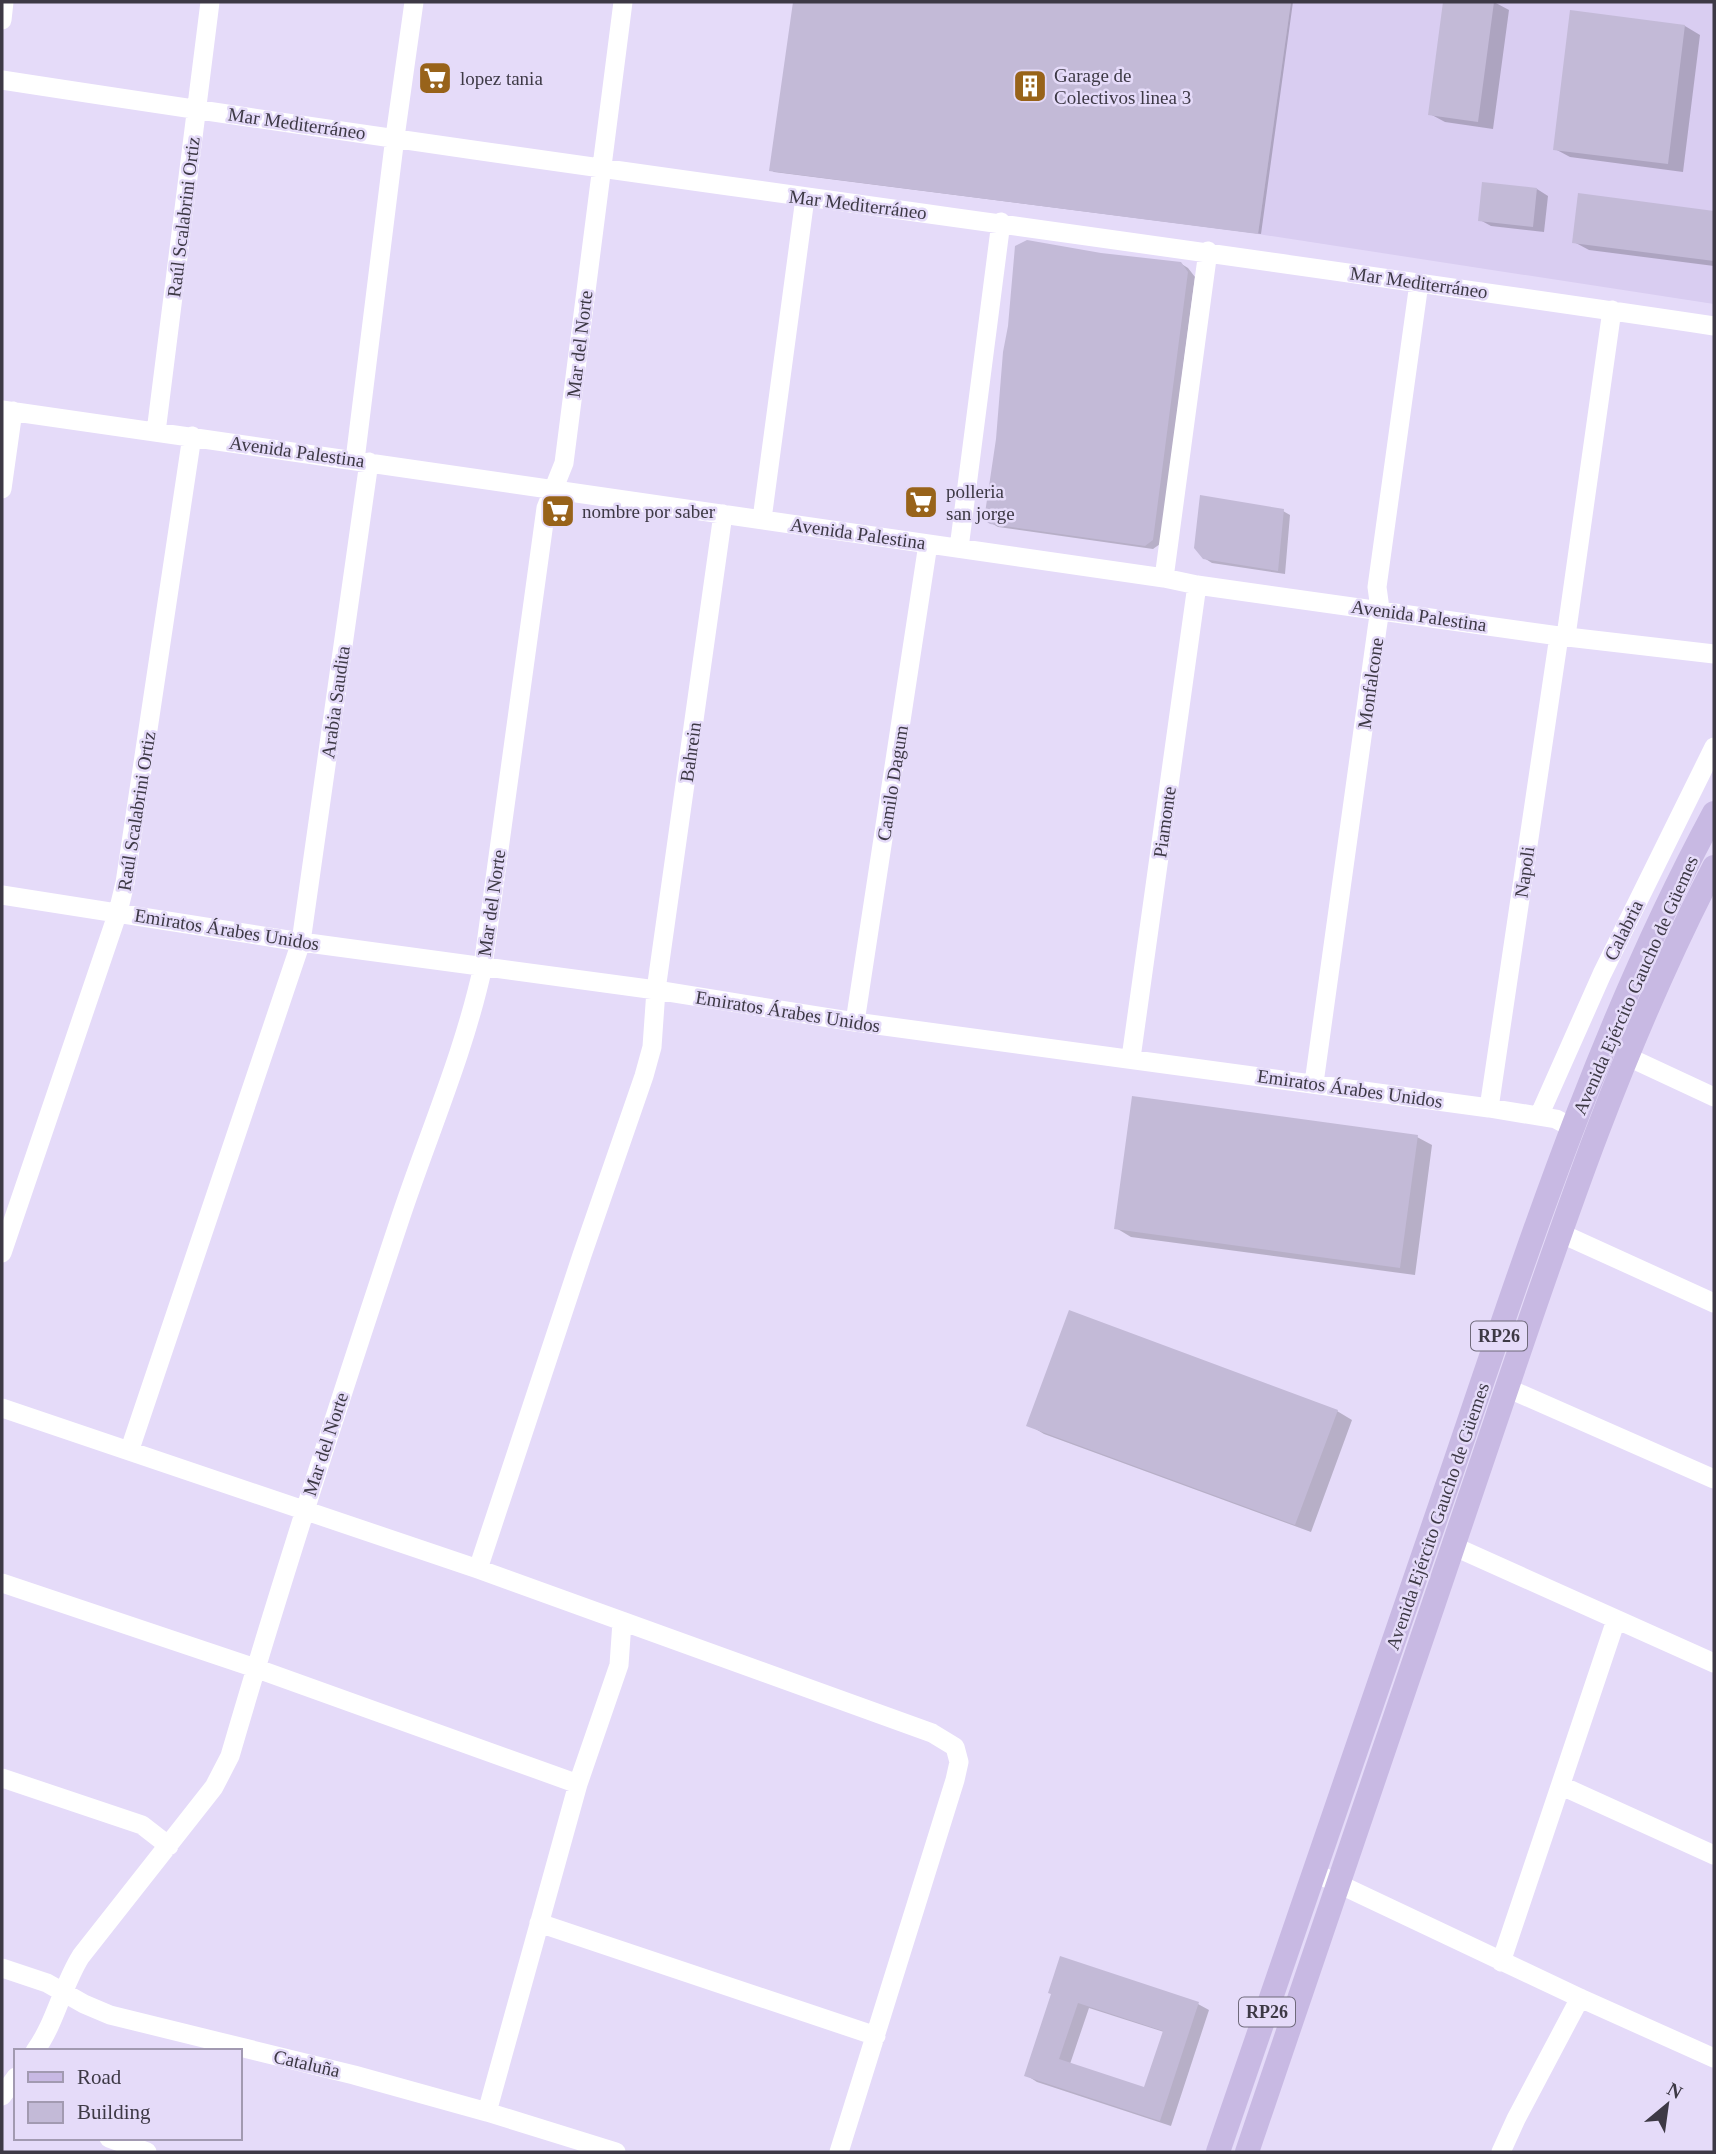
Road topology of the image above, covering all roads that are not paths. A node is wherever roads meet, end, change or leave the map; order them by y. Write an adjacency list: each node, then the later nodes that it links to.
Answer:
1 (5, 2): 5 (street)
2 (210, 2): 7 (street, Raúl Scalabrini Ortiz)
3 (414, 2): 8 (street, Arabia Saudita)
4 (623, 2): 9 (street, Mar del Norte)
5 (2, 20)
6 (2, 80): 7 (street, Mar Mediterráneo)
7 (197, 110): 8 (street, Mar Mediterráneo); 17 (street, Raúl Scalabrini Ortiz)
8 (394, 137): 9 (street, Mar Mediterráneo); 19 (street, Arabia Saudita)
9 (601, 168): 10 (street, Mar Mediterráneo); 20 (street, Mar del Norte)
10 (806, 198): 11 (street, Mar Mediterráneo); 23 (street)
11 (1001, 222): 12 (street, Mar Mediterráneo); 25 (street)
12 (1209, 251): 13 (street, Mar Mediterráneo); 26 (street)
13 (1419, 283): 14 (street, Mar Mediterráneo); 28 (street, Monfalcone)
14 (1612, 310): 15 (street, Mar Mediterráneo); 29 (street, Napoli)
15 (1714, 326)
16 (7, 411): 17 (street, Avenida Palestina); 21 (street)
17 (156, 432): 18 (street, Avenida Palestina)
18 (192, 436): 19 (street, Avenida Palestina); 35 (street, Raúl Scalabrini Ortiz)
19 (362, 461): 20 (street, Avenida Palestina); 36 (street, Arabia Saudita)
20 (554, 488): 22 (street, Avenida Palestina); 37 (street, Mar del Norte)
21 (2, 489)
22 (723, 514): 23 (street, Avenida Palestina); 38 (street, Bahrein)
23 (762, 519): 24 (street, Avenida Palestina)
24 (928, 544): 25 (street, Avenida Palestina); 39 (street, Camilo Dagum)
25 (959, 548): 26 (street, Avenida Palestina)
26 (1164, 578): 27 (street, Avenida Palestina)
27 (1197, 585): 28 (street, Avenida Palestina); 41 (street, Piamonte)
28 (1380, 609): 29 (street, Avenida Palestina); 42 (street, Monfalcone)
29 (1563, 636): 30 (street, Avenida Palestina); 44 (street, Napoli)
30 (1714, 653)
31 (1714, 747): 45 (street, Calabria)
32 (1714, 813): 46 (main road, Avenida Ejército Gaucho de Güemes / RP26)
33 (1714, 867): 40 (main road, Avenida Ejército Gaucho de Güemes / RP26)
34 (2, 895): 35 (street, Emiratos Árabes Unidos)
35 (118, 912): 36 (street, Emiratos Árabes Unidos); 48 (street, Raúl Scalabrini Ortiz)
36 (300, 942): 37 (street, Emiratos Árabes Unidos); 52 (street, Arabia Saudita)
37 (482, 966): 38 (street, Emiratos Árabes Unidos); 54 (street, Mar del Norte)
38 (656, 990): 39 (street, Emiratos Árabes Unidos); 56 (street, Bahrein)
39 (855, 1022): 41 (street, Emiratos Árabes Unidos)
40 (1626, 1056): 43 (street); 47 (main road, Avenida Ejército Gaucho de Güemes / RP26)
41 (1131, 1058): 42 (street, Emiratos Árabes Unidos)
42 (1314, 1083): 44 (street, Emiratos Árabes Unidos)
43 (1714, 1097)
44 (1489, 1108): 45 (street, Emiratos Árabes Unidos)
45 (1539, 1116): 46 (street, Emiratos Árabes Unidos)
46 (1573, 1128): 67 (main road, Avenida Ejército Gaucho de Güemes / RP26)
47 (1560, 1233): 49 (street); 50 (main road, Avenida Ejército Gaucho de Güemes / RP26)
48 (2, 1253)
49 (1714, 1303)
50 (1507, 1388): 53 (street); 55 (main road, Avenida Ejército Gaucho de Güemes / RP26)
51 (2, 1408): 52 (street)
52 (130, 1449): 54 (street)
53 (1714, 1479)
54 (303, 1510): 56 (street); 61 (street, Mar del Norte)
55 (1453, 1546): 58 (street); 68 (main road, Avenida Ejército Gaucho de Güemes / RP26)
56 (478, 1569): 59 (street)
57 (2, 1583): 61 (street)
58 (1616, 1620): 60 (street); 64 (street)
59 (622, 1622): 63 (street); 74 (street)
60 (1714, 1663)
61 (255, 1668): 63 (street); 65 (street, Mar del Norte)
62 (2, 1778): 65 (street)
63 (578, 1784): 69 (street)
64 (1562, 1786): 66 (street); 70 (street)
65 (169, 1846): 72 (street, Mar del Norte)
66 (1714, 1855)
67 (1316, 1872): 68 (street); 86 (main road, Avenida Ejército Gaucho de Güemes / RP26)
68 (1340, 1886): 70 (street); 87 (main road, Avenida Ejército Gaucho de Güemes / RP26)
69 (539, 1923): 74 (street); 79 (street)
70 (1502, 1962): 73 (street)
71 (2, 1968): 72 (street, Cataluña)
72 (64, 1991): 75 (street, Mar del Norte); 79 (street, Cataluña)
73 (1580, 1998): 76 (street); 82 (street)
74 (876, 2036): 85 (street)
75 (36, 2049)
76 (1714, 2058)
77 (14, 2080): 78 (street)
78 (2, 2097)
79 (487, 2112): 81 (street, Cataluña)
80 (114, 2140): 83 (street)
81 (570, 2146): 84 (street, Cataluña)
82 (1508, 2150)
83 (147, 2152)
84 (616, 2152)
85 (838, 2152)
86 (1218, 2152)
87 (1247, 2152)

